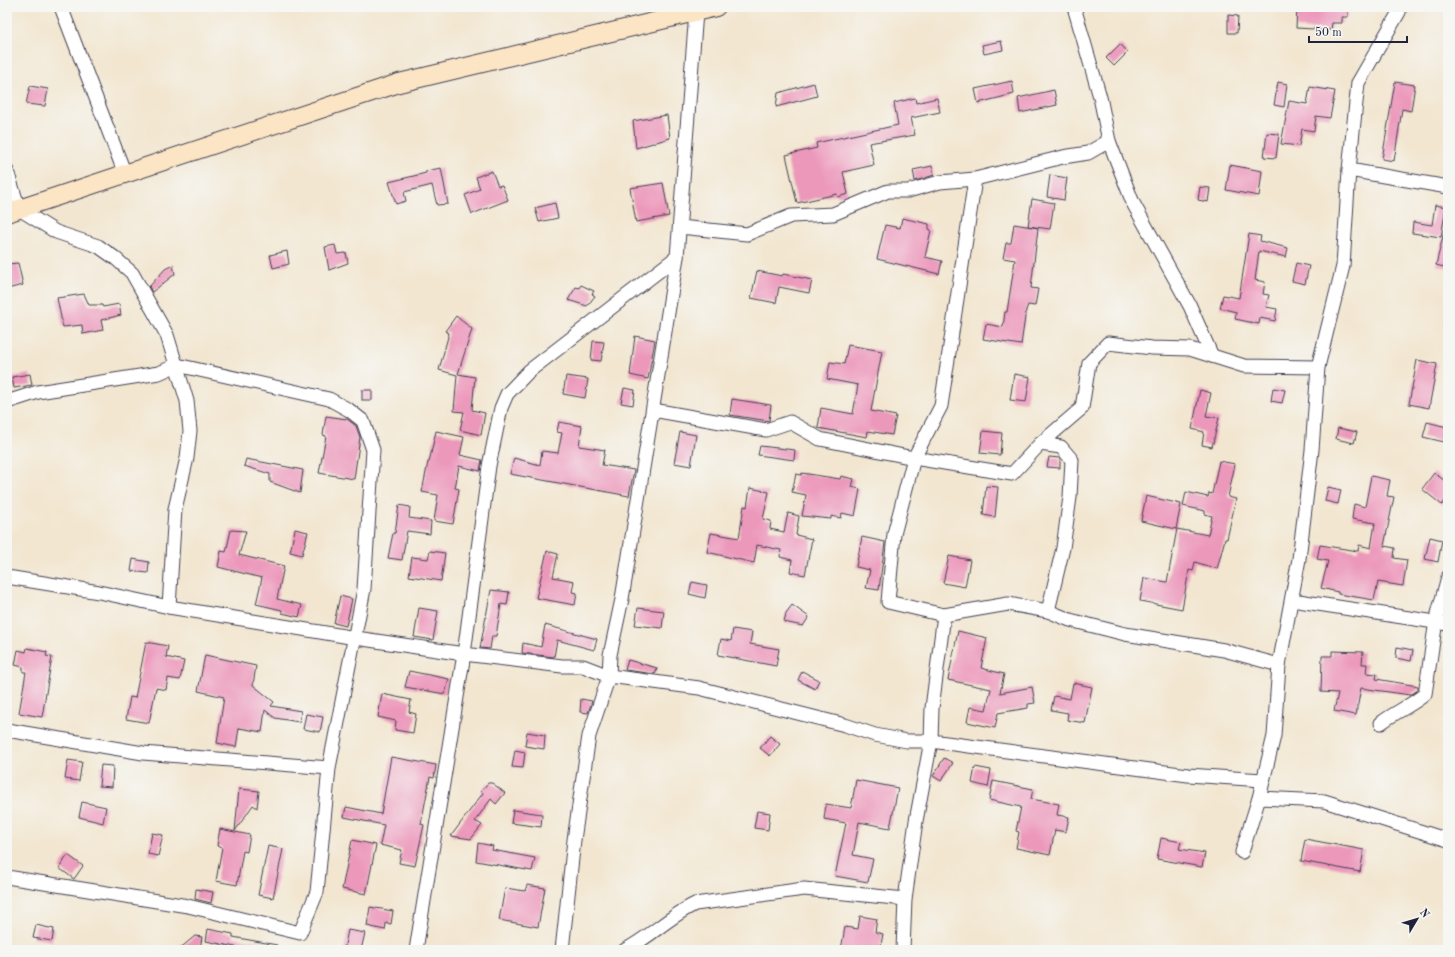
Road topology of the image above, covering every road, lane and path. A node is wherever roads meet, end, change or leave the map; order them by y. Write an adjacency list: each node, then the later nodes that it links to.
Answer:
1 (62, 7): 9 (street)
2 (716, 7): 5 (street)
3 (1074, 7): 6 (street)
4 (1398, 7): 8 (street)
5 (696, 12): 9 (street); 13 (street)
6 (1109, 141): 10 (street); 15 (street)
7 (7, 170): 12 (street)
8 (1349, 170): 11 (street); 17 (street)
9 (125, 174): 12 (street)
10 (974, 179): 13 (street); 21 (street)
11 (1448, 187)
12 (13, 211): 16 (street)
13 (680, 227): 14 (street)
14 (677, 257): 19 (street); 30 (street)
15 (1212, 356): 17 (street); 20 (street)
16 (177, 365): 18 (street); 25 (street); 29 (street)
17 (1318, 367): 24 (street)
18 (7, 402)
19 (653, 410): 21 (street); 32 (street)
20 (1040, 444): 21 (street); 26 (street)
21 (914, 458): 27 (street)
22 (7, 577): 25 (street)
23 (1448, 577): 28 (street)
24 (1292, 600): 28 (street); 31 (street)
25 (169, 607): 29 (street)
26 (1048, 611): 27 (street); 31 (street)
27 (944, 615): 35 (street)
28 (1442, 622): 33 (street)
29 (356, 638): 30 (street); 36 (street)
30 (464, 654): 32 (street); 43 (street)
31 (1279, 665): 37 (street)
32 (609, 676): 35 (street); 44 (street)
33 (1381, 723)
34 (7, 730): 36 (street)
35 (931, 741): 37 (street); 42 (street)
36 (329, 768): 41 (street)
37 (1263, 780): 38 (street)
38 (1259, 798): 39 (street); 40 (street)
39 (1448, 840)
40 (1242, 852)
41 (7, 877)
42 (905, 899): 45 (street); 46 (street)
43 (416, 950)
44 (562, 950)
45 (625, 950)
46 (903, 950)

